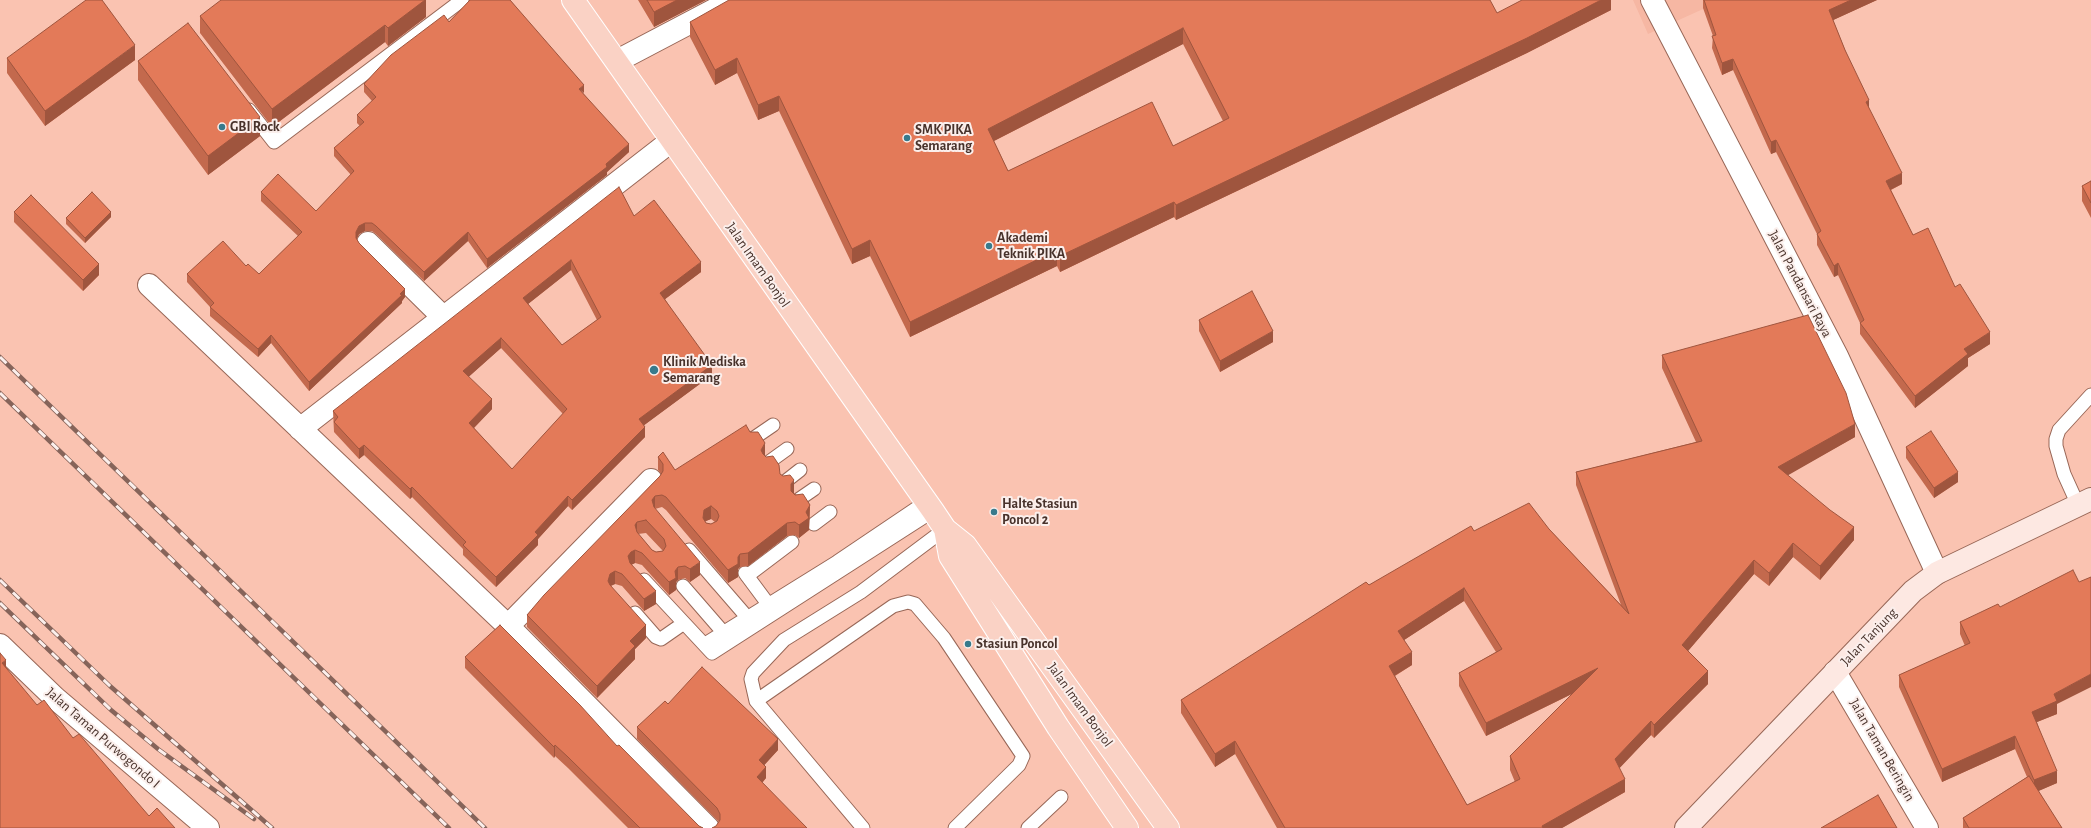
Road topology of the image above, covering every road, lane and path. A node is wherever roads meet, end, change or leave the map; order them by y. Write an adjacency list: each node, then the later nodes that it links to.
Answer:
1 (462, 0): 6 (lane)
2 (573, 0): 5 (main road, Jalan Imam Bonjol)
3 (733, 0): 5 (street)
4 (1656, 1): 30 (street, Jalan Pandansari Raya)
5 (617, 62): 7 (main road, Jalan Imam Bonjol)
6 (240, 97)
7 (671, 141): 10 (street); 23 (main road, Jalan Imam Bonjol)
8 (368, 243): 10 (street)
9 (149, 285): 13 (street)
10 (444, 318): 13 (street)
11 (2091, 395): 22 (lane)
12 (773, 425): 14 (lane)
13 (300, 429): 36 (street)
14 (754, 438)
15 (787, 449): 16 (lane)
16 (769, 462)
17 (800, 470): 19 (lane)
18 (651, 480): 36 (street)
19 (786, 481)
20 (814, 489): 21 (lane)
21 (798, 500)
22 (2085, 502): 30 (main road, Jalan Tanjung)
23 (929, 507): 26 (main road, Jalan Imam Bonjol); 33 (lane)
24 (830, 512): 25 (lane)
25 (814, 524)
26 (945, 529): 40 (lane); 42 (main road, Jalan Imam Bonjol); 48 (main road, Jalan Imam Bonjol)
27 (680, 539): 34 (lane)
28 (792, 542): 33 (lane)
29 (636, 571): 35 (lane)
30 (1937, 574): 39 (main road, Jalan Tanjung)
31 (683, 586): 37 (lane)
32 (626, 603): 35 (lane)
33 (772, 609): 34 (lane)
34 (751, 622): 37 (lane)
35 (684, 623): 37 (lane)
36 (508, 626): 44 (street)
37 (727, 636)
38 (0, 645): 43 (street, Jalan Taman Purwogondo I)
39 (1835, 672): 49 (main road, Jalan Tanjung); 50 (street, Jalan Taman Beringin)
40 (756, 701): 45 (lane); 46 (lane)
41 (1061, 797): 47 (lane)
42 (1122, 826)
43 (208, 828)
44 (708, 828)
45 (864, 828)
46 (955, 828)
47 (1028, 828)
48 (1168, 828)
49 (1686, 828)
50 (1927, 828)

